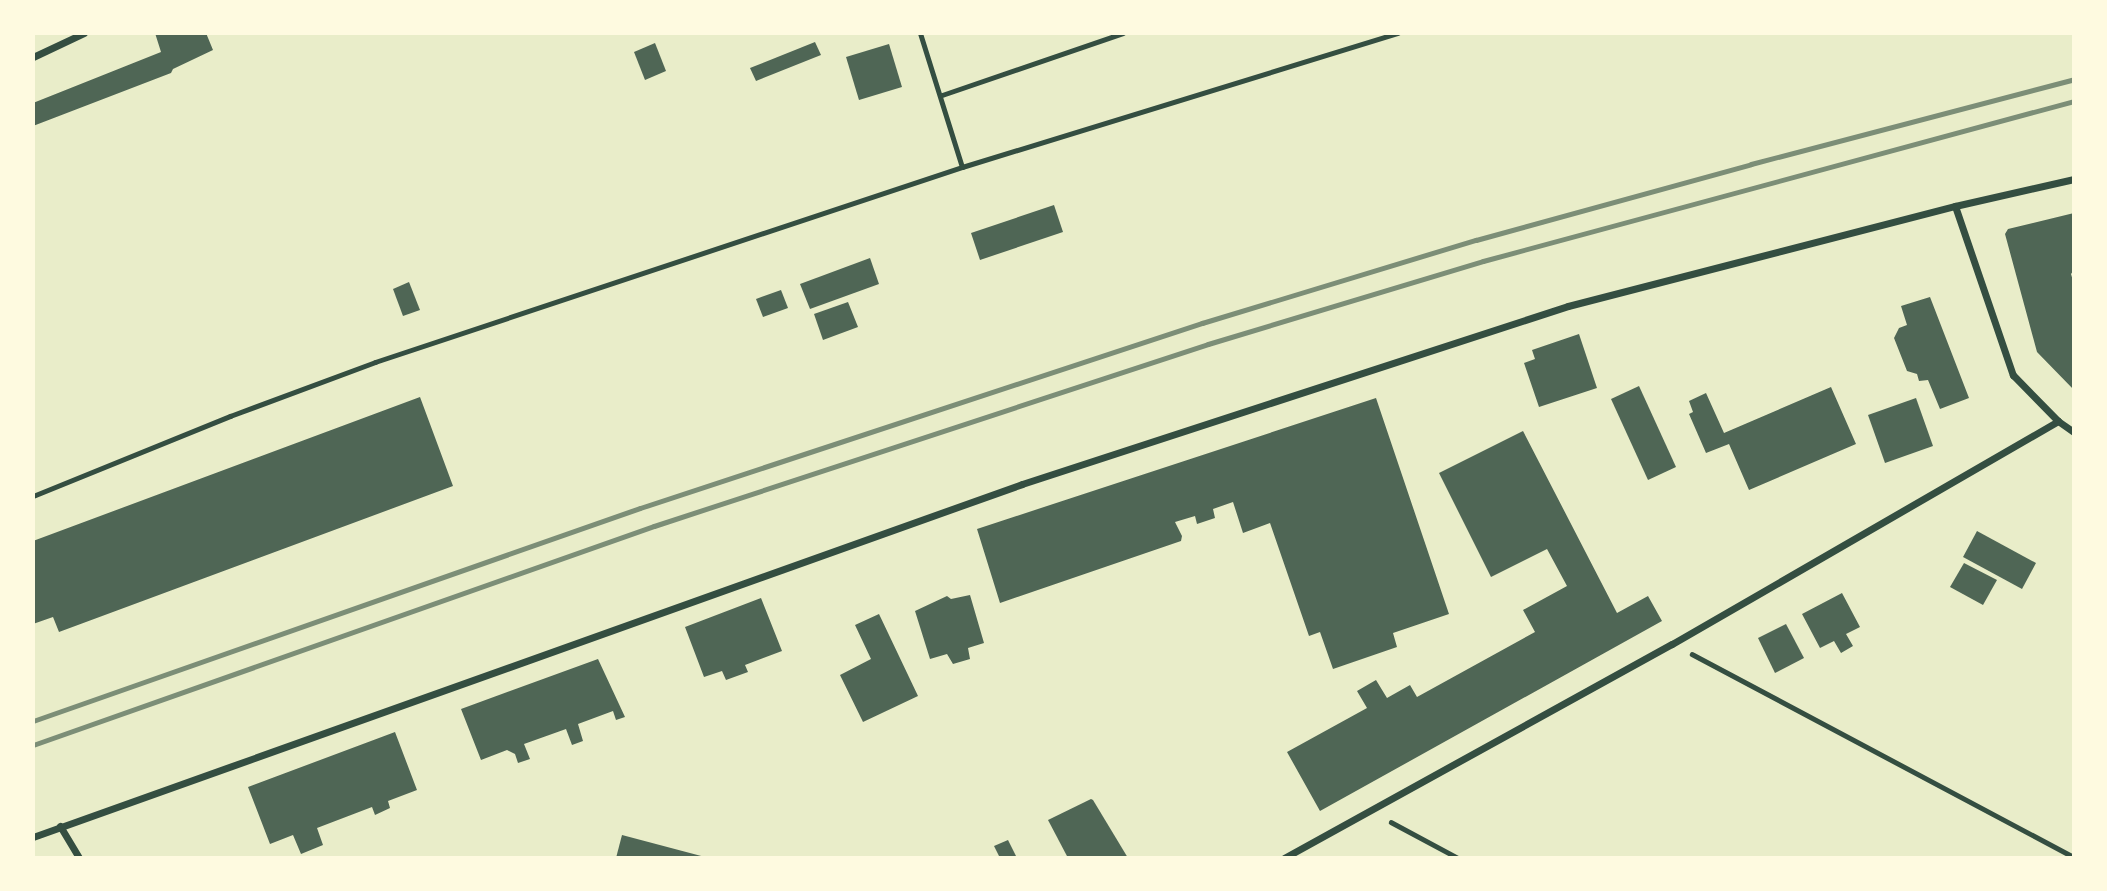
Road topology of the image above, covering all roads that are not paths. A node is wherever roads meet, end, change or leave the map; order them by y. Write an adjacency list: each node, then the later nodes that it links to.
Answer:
1 (84, 33): 5 (street)
2 (920, 33): 6 (lane)
3 (1123, 33): 6 (lane)
4 (1398, 33): 7 (lane)
5 (33, 57)
6 (942, 95): 7 (lane)
7 (962, 167): 12 (lane)
8 (2074, 179): 9 (street)
9 (1955, 206): 10 (street); 13 (street)
10 (2058, 421): 11 (street); 16 (street)
11 (2074, 432)
12 (33, 496)
13 (60, 826): 14 (street); 15 (street)
14 (33, 836)
15 (79, 858)
16 (1284, 858)

